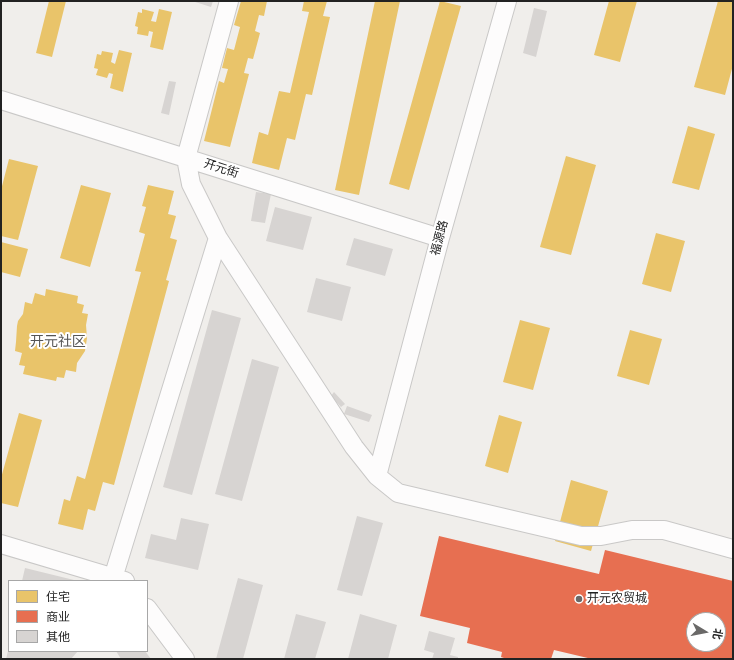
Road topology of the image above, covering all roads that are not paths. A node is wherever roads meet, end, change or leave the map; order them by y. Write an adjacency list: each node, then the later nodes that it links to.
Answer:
1 (229, 1): 4 (street)
2 (507, 1): 6 (street, 福源路)
3 (1, 100): 4 (street, 开元街)
4 (186, 158): 5 (street); 6 (street, 开元街)
5 (218, 238): 7 (street); 10 (street)
6 (440, 238): 7 (street, 福源路)
7 (377, 476): 9 (street)
8 (1, 544): 10 (street)
9 (733, 549)
10 (119, 579)
11 (148, 609): 12 (street)
12 (185, 659)

